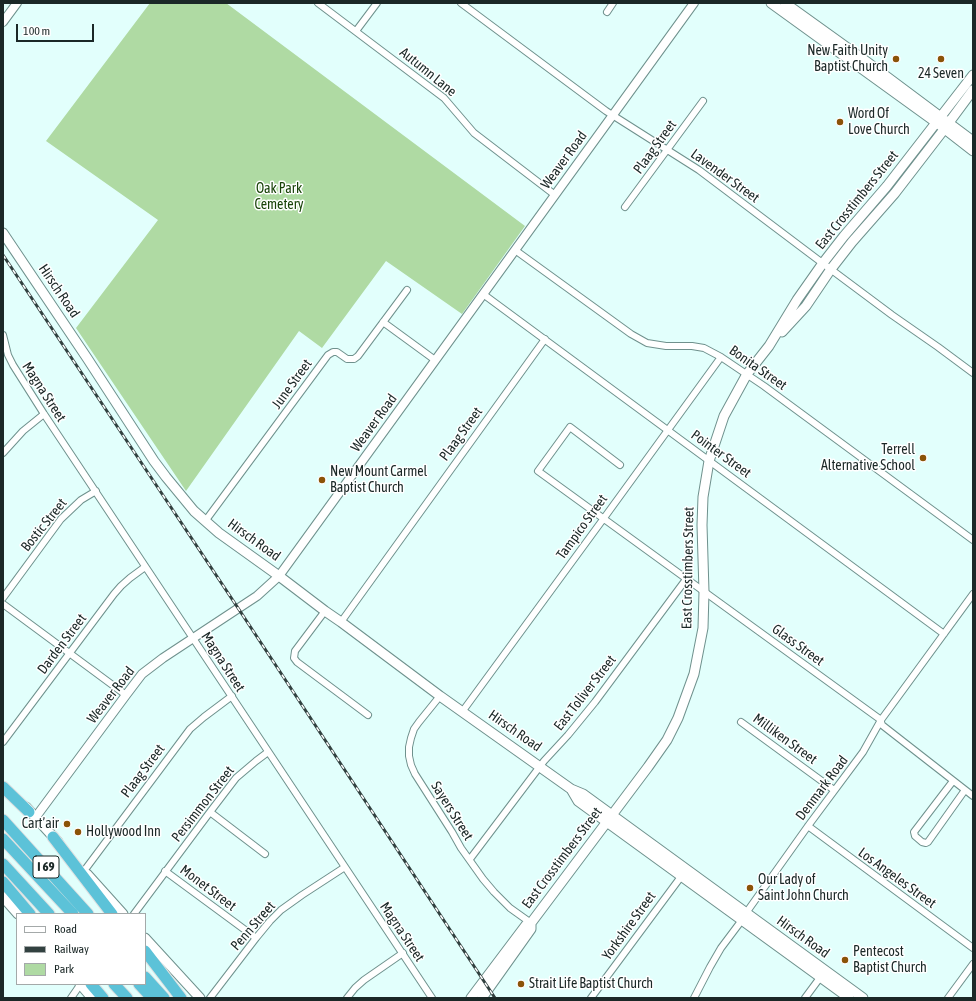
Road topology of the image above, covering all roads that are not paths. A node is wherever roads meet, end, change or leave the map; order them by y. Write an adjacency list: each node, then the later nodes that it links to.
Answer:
1 (17, 3): 9 (street)
2 (318, 3): 10 (street, Autumn Lane)
3 (377, 3): 10 (street)
4 (461, 3): 14 (street, Lavender Street)
5 (613, 3): 8 (street)
6 (694, 3): 14 (street, Weaver Road)
7 (778, 4): 15 (main road)
8 (607, 12)
9 (3, 22)
10 (356, 31): 21 (street, Autumn Lane)
11 (973, 76): 15 (main road, East Crosstimbers Street)
12 (973, 90): 16 (main road, East Crosstimbers Street)
13 (703, 102): 18 (street, Plaag Street)
14 (612, 115): 18 (street, Lavender Street); 21 (street, Weaver Road)
15 (939, 120): 16 (main road); 20 (main road, East Crosstimbers Street)
16 (947, 126): 17 (main road); 19 (main road); 22 (main road, East Crosstimbers Street)
17 (973, 141)
18 (667, 150): 23 (street, Plaag Street); 26 (street, Lavender Street)
19 (973, 151)
20 (882, 192): 22 (main road); 26 (main road, East Crosstimbers Street)
21 (555, 195): 25 (street, Weaver Road)
22 (889, 200): 27 (main road, East Crosstimbers Street)
23 (625, 207)
24 (3, 233): 45 (main road, Hirsch Road)
25 (515, 250): 29 (street, Weaver Road); 34 (street, Bonita Street)
26 (823, 263): 27 (street, Lavender Street); 33 (main road, East Crosstimbers Street)
27 (831, 269): 33 (main road, East Crosstimbers Street); 36 (street, Lavender Street)
28 (407, 290): 30 (street, June Street)
29 (483, 294): 32 (street, Pointer Street); 35 (street, Weaver Road)
30 (383, 322): 35 (street); 45 (street, June Street)
31 (3, 334): 38 (street, Magna Street)
32 (545, 339): 39 (street, Pointer Street); 55 (street, Plaag Street)
33 (769, 346): 37 (main road, East Crosstimbers Street)
34 (721, 357): 37 (street, Bonita Street); 39 (street, Tampico Street)
35 (435, 360): 48 (street, Weaver Road)
36 (973, 373)
37 (747, 374): 41 (main road, East Crosstimbers Street); 46 (street, Bonita Street)
38 (44, 414): 40 (street); 43 (street, Magna Street)
39 (668, 430): 41 (street, Pointer Street); 44 (street, Tampico Street)
40 (3, 453)
41 (709, 461): 50 (main road, East Crosstimbers Street); 56 (street, Pointer Street)
42 (620, 465): 44 (street, Glass Street)
43 (96, 491): 47 (street, Magna Street); 51 (street, Bostic Street)
44 (604, 518): 49 (street, Glass Street); 62 (street, Tampico Street)
45 (206, 520): 48 (main road, Hirsch Road)
46 (973, 540)
47 (145, 567): 57 (street, Magna Street); 58 (street, Darden Street)
48 (279, 576): 54 (main road, Hirsch Road); 57 (street, Weaver Road)
49 (686, 578): 50 (street, Glass Street); 68 (street, East Toliver Street)
50 (704, 592): 64 (street, Glass Street); 76 (main road, East Crosstimbers Street)
51 (3, 598)
52 (972, 599): 56 (street, Denmark Road)
53 (3, 604): 58 (street)
54 (325, 611): 55 (main road, Hirsch Road); 63 (street)
55 (340, 622): 61 (main road, Hirsch Road)
56 (944, 634): 64 (street, Denmark Road)
57 (193, 638): 59 (street, Weaver Road); 60 (street, Magna Street)
58 (70, 654): 59 (street); 66 (street, Darden Street)
59 (126, 695): 75 (street, Weaver Road)
60 (232, 696): 67 (street, Magna Street); 85 (street, Plaag Street)
61 (440, 696): 62 (main road, Hirsch Road); 82 (street, Sayers Street)
62 (462, 712): 68 (main road, Hirsch Road)
63 (368, 715)
64 (881, 720): 69 (street, Glass Street); 71 (street, Denmark Road)
65 (741, 722): 71 (street, Milliken Street)
66 (3, 742)
67 (268, 752): 74 (street, Persimmon Street); 84 (street, Magna Street)
68 (540, 766): 76 (main road, Hirsch Road); 82 (street, East Toliver Street)
69 (954, 781): 72 (street, Glass Street); 72 (street)
70 (3, 785): 75 (highway)
71 (834, 790): 78 (street, Denmark Road)
72 (965, 790): 73 (street, Glass Street)
73 (973, 796)
74 (210, 812): 81 (street); 86 (street, Persimmon Street)
75 (32, 815): 79 (main road)
76 (610, 818): 87 (main road, Hirsch Road); 99 (main road, East Crosstimbers Street)
77 (3, 820): 94 (highway, I 69)
78 (808, 826): 98 (street, Denmark Road); 102 (street, Los Angeles Street)
79 (53, 837): 85 (main road); 95 (highway)
80 (3, 839): 93 (highway, I 69)
81 (265, 854)
82 (470, 859): 99 (street, Sayers Street)
83 (3, 864): 92 (highway, I 69)
84 (345, 867): 100 (street, Penn Street); 104 (street, Magna Street)
85 (84, 871): 96 (main road)
86 (165, 871): 97 (street, Persimmon Street); 100 (street, Monet Street)
87 (684, 872): 98 (main road, Hirsch Road); 126 (street, Yorkshire Street)
88 (3, 882): 91 (highway)
89 (3, 898): 90 (main road)
90 (17, 913)
91 (29, 913)
92 (48, 913)
93 (72, 913)
94 (87, 913)
95 (111, 913)
96 (122, 913)
97 (135, 913)
98 (744, 916): 106 (main road, Hirsch Road); 127 (street, Denmark Road)
99 (531, 923): 124 (main road, East Crosstimbers Street); 125 (main road, East Crosstimbers Street)
100 (256, 938): 121 (street, Penn Street)
101 (146, 939): 120 (main road)
102 (973, 948)
103 (146, 952): 119 (highway)
104 (403, 953): 122 (street); 123 (street, Magna Street)
105 (973, 964): 131 (street)
106 (823, 974): 128 (street); 129 (main road, Hirsch Road); 130 (main road, Hirsch Road)
107 (146, 978): 118 (highway)
108 (83, 985): 113 (street)
109 (85, 985): 114 (main road)
110 (85, 985): 115 (highway)
111 (115, 985): 116 (highway)
112 (139, 985): 117 (highway)
113 (70, 998)
114 (92, 998)
115 (103, 998)
116 (126, 998)
117 (152, 998)
118 (164, 998)
119 (181, 998)
120 (200, 998)
121 (210, 998)
122 (347, 998)
123 (432, 998)
124 (471, 998)
125 (482, 998)
126 (591, 998)
127 (694, 998)
128 (805, 998)
129 (848, 998)
130 (863, 998)
131 (948, 998)

